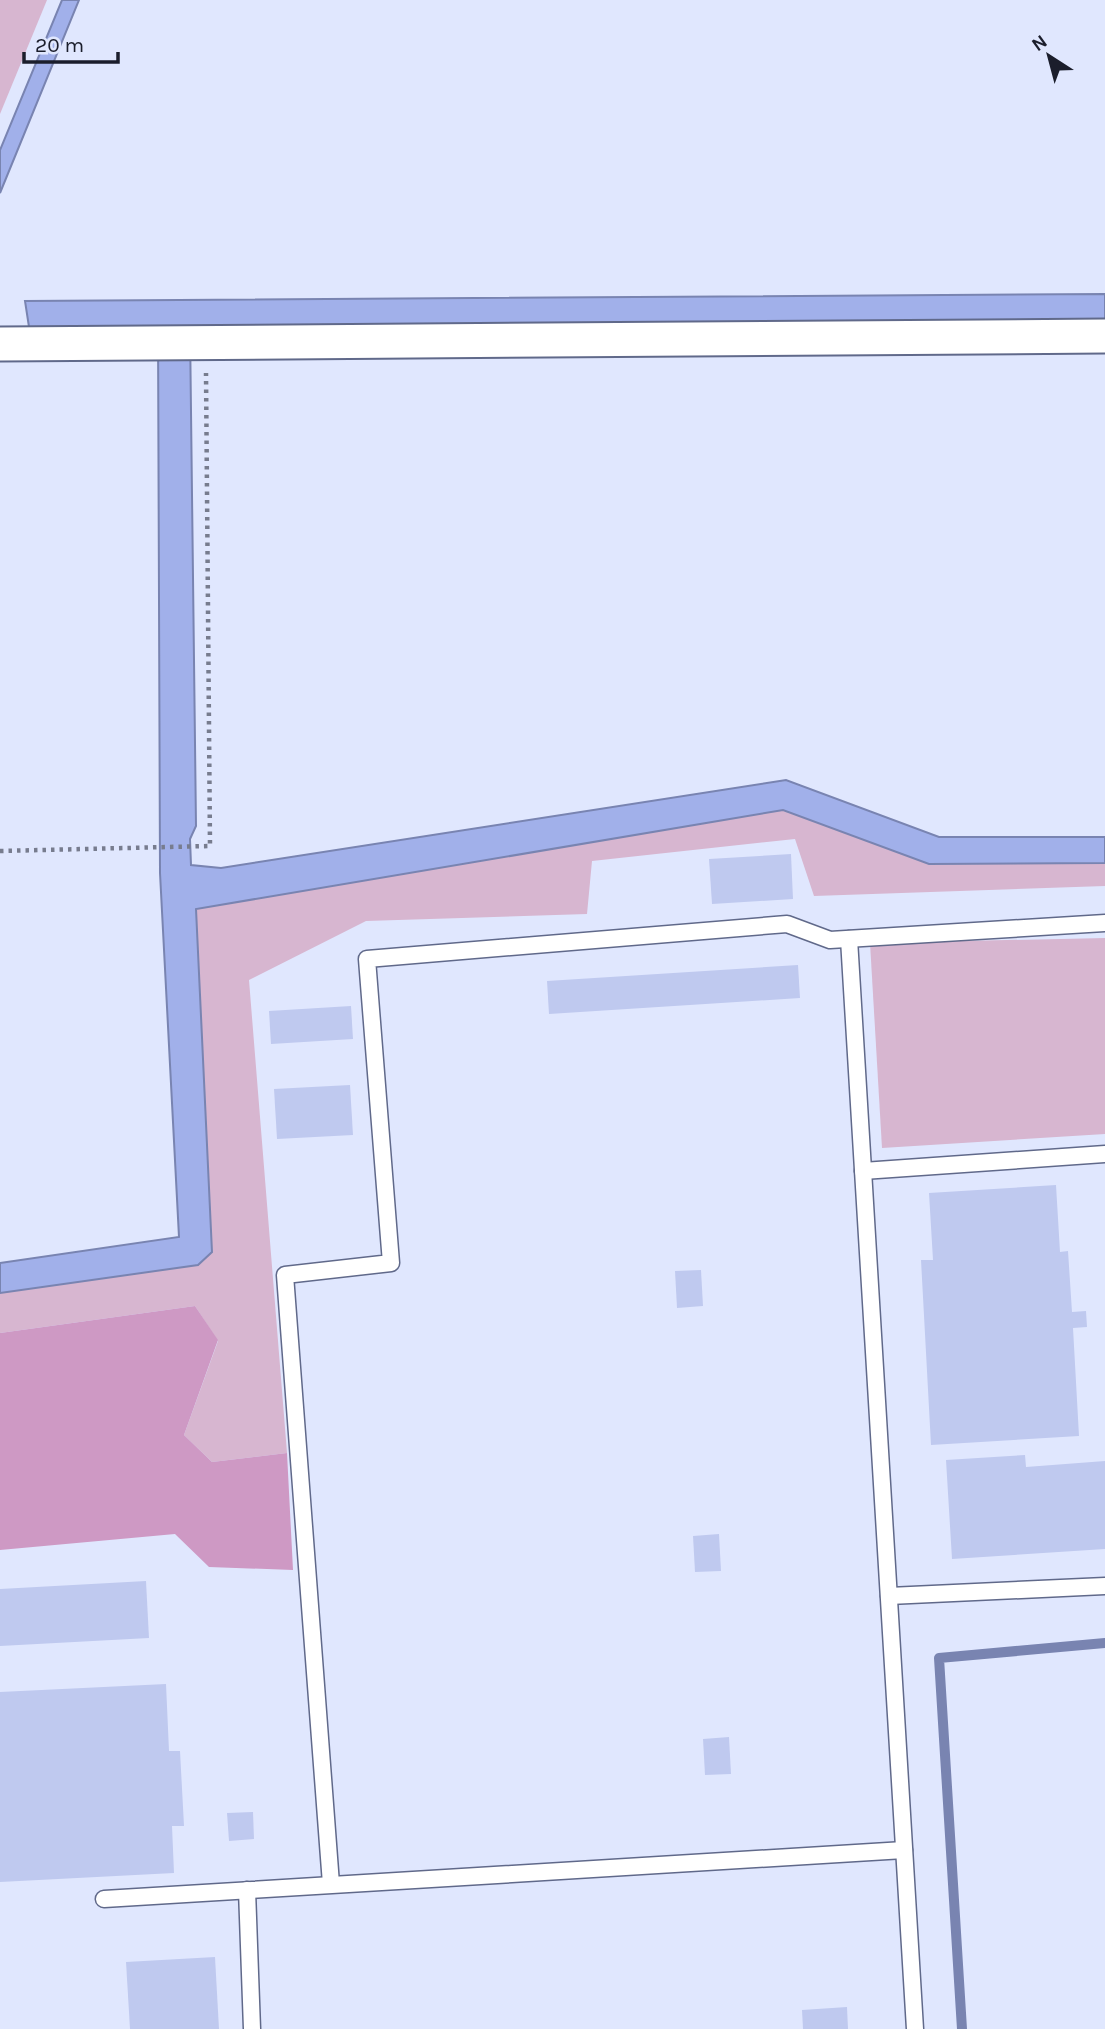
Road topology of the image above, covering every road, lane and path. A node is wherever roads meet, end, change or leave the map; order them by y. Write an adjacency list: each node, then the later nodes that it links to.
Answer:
1 (1105, 336): 2 (street)
2 (206, 340): 3 (street); 4 (path)
3 (0, 344)
4 (0, 850)
5 (1105, 923): 6 (lane)
6 (849, 939): 8 (lane); 12 (lane)
7 (1105, 1154): 8 (lane)
8 (863, 1171): 10 (lane)
9 (1105, 1586): 10 (lane)
10 (889, 1596): 11 (lane)
11 (904, 1850): 12 (lane); 16 (lane)
12 (331, 1884): 13 (lane)
13 (247, 1889): 14 (lane); 15 (lane)
14 (104, 1899)
15 (252, 2029)
16 (915, 2029)

